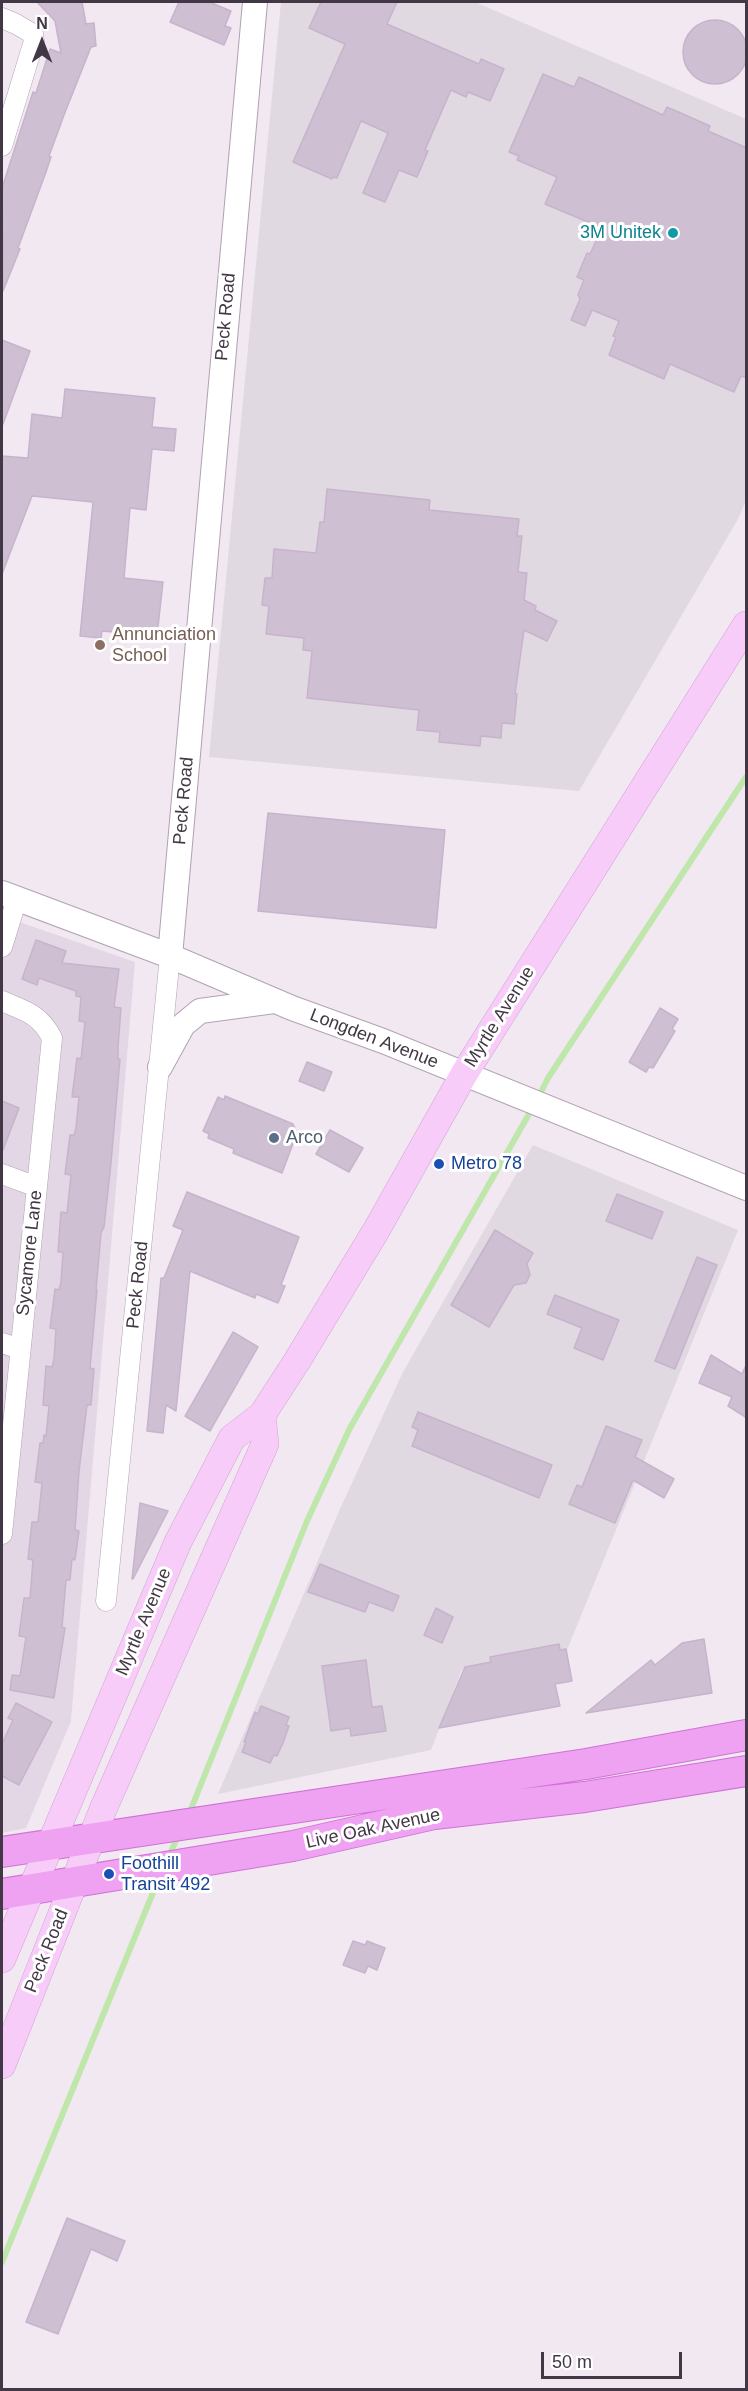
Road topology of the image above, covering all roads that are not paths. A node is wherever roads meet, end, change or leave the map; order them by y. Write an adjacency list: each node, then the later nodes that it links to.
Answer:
1 (255, 2): 9 (street, Peck Road)
2 (2, 18): 3 (street)
3 (2, 146)
4 (747, 625): 6 (main road, Myrtle Avenue)
5 (747, 636): 6 (street)
6 (651, 778): 13 (main road, Myrtle Avenue)
7 (9, 896): 8 (street); 9 (street, Longden Avenue)
8 (2, 947)
9 (170, 956): 11 (street, Longden Avenue); 12 (street, Peck Road)
10 (2, 1000): 15 (street, Sycamore Lane)
11 (276, 1001): 12 (street); 13 (street, Longden Avenue)
12 (159, 1067): 21 (street, Peck Road)
13 (464, 1074): 16 (street, Longden Avenue); 19 (main road, Myrtle Avenue)
14 (2, 1174): 15 (street)
15 (37, 1187): 18 (street, Sycamore Lane)
16 (747, 1188)
17 (2, 1343): 18 (street)
18 (20, 1349): 20 (street, Sycamore Lane)
19 (262, 1415): 24 (main road, Myrtle Avenue); 25 (main road, Myrtle Avenue)
20 (2, 1528)
21 (106, 1601)
22 (747, 1735): 24 (main road, Live Oak Avenue)
23 (747, 1771): 27 (main road, Live Oak Avenue)
24 (92, 1838): 25 (main road, Live Oak Avenue); 27 (main road, Peck Road)
25 (50, 1845): 26 (main road, Live Oak Avenue); 28 (main road)
26 (2, 1852)
27 (74, 1882): 28 (main road, Live Oak Avenue); 30 (main road, Peck Road)
28 (16, 1892): 29 (main road)
29 (2, 1959)
30 (2, 2065)

